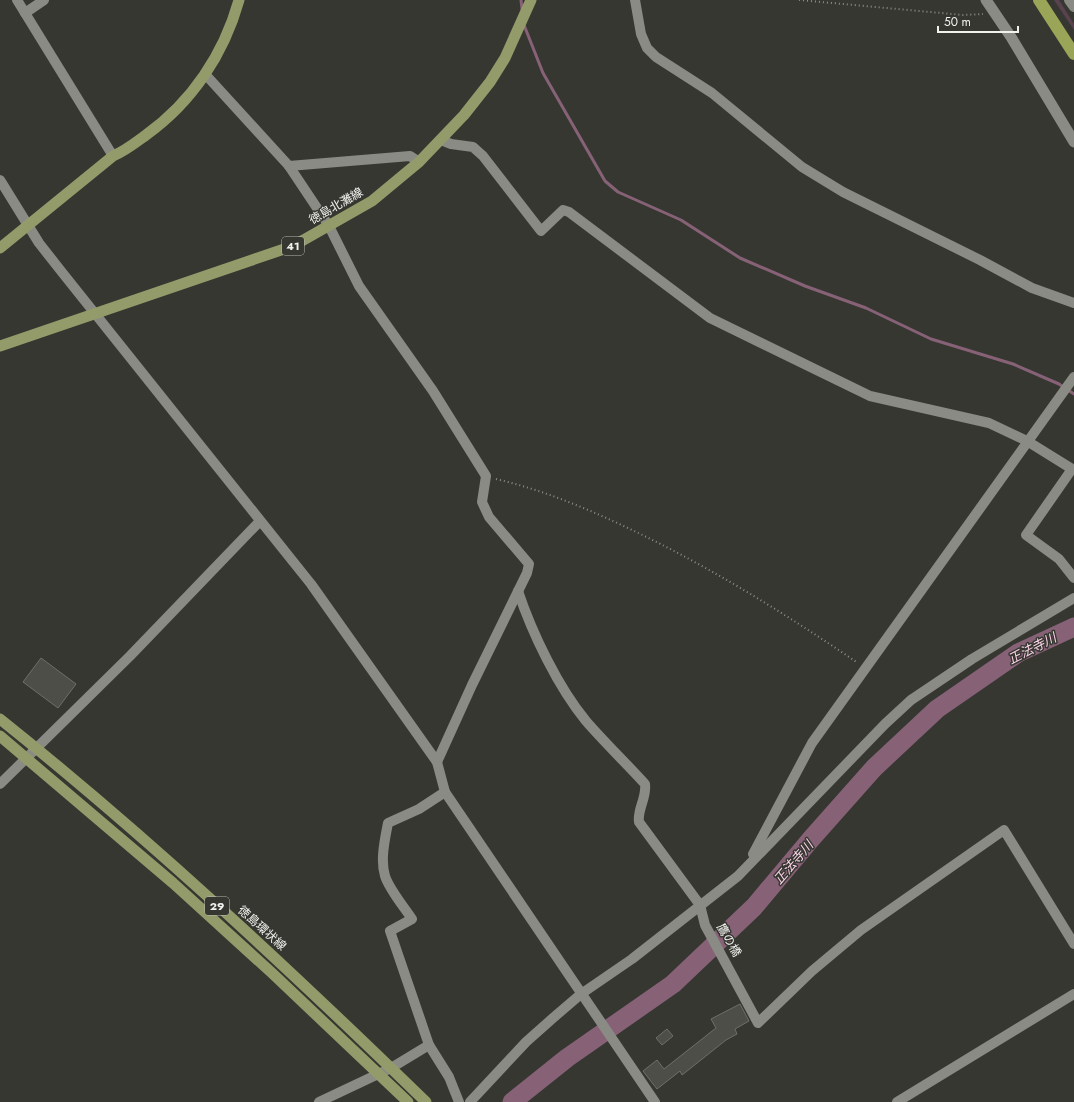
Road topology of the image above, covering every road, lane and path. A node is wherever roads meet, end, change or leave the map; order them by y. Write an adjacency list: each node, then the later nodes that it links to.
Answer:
1 (17, 0): 11 (street)
2 (44, 0): 11 (street)
3 (239, 0): 14 (main road)
4 (531, 0): 15 (main road, 徳島北灘線 / 41)
5 (635, 0): 24 (street)
6 (799, 0): 12 (path)
7 (986, 0): 12 (street)
8 (1039, 0): 13 (highway)
9 (1069, 0): 10 (street)
10 (1074, 7)
11 (25, 13): 17 (street)
12 (996, 13): 16 (street)
13 (1074, 54)
14 (205, 74): 17 (main road); 19 (street)
15 (441, 140): 18 (main road, 徳島北灘線 / 41); 28 (street)
16 (1074, 142)
17 (113, 156): 21 (main road)
18 (419, 162): 19 (street); 22 (main road, 徳島北灘線 / 41)
19 (289, 166): 22 (street)
20 (0, 180): 21 (street)
21 (27, 224): 23 (main road); 25 (street)
22 (329, 226): 25 (main road, 徳島北灘線 / 41); 29 (street)
23 (0, 248)
24 (1074, 303)
25 (97, 314): 26 (main road, 徳島北灘線 / 41); 30 (street)
26 (0, 346)
27 (1072, 380): 28 (street)
28 (1027, 441): 31 (street); 34 (street)
29 (486, 476): 32 (street); 34 (path)
30 (260, 521): 37 (street); 39 (street)
31 (1074, 578)
32 (518, 591): 39 (street); 43 (street)
33 (1074, 598): 42 (street)
34 (865, 668): 42 (street)
35 (0, 719): 37 (main road, 徳島環状線 / 29)
36 (0, 736): 38 (main road, 29)
37 (37, 748): 38 (street); 48 (main road, 徳島環状線 / 29)
38 (27, 758): 40 (street); 49 (main road, 29)
39 (437, 762): 41 (street)
40 (0, 784)
41 (444, 792): 45 (street); 47 (street)
42 (748, 865): 43 (street)
43 (700, 905): 44 (street, 鷹の橋); 45 (street)
44 (1074, 944)
45 (582, 994): 54 (street); 55 (street)
46 (1074, 994): 56 (street)
47 (429, 1045): 48 (street); 53 (street)
48 (391, 1068): 49 (street); 52 (main road, 徳島環状線 / 29)
49 (379, 1074): 50 (street); 51 (main road, 29)
50 (319, 1102)
51 (408, 1102)
52 (426, 1102)
53 (459, 1102)
54 (470, 1102)
55 (655, 1102)
56 (897, 1102)

